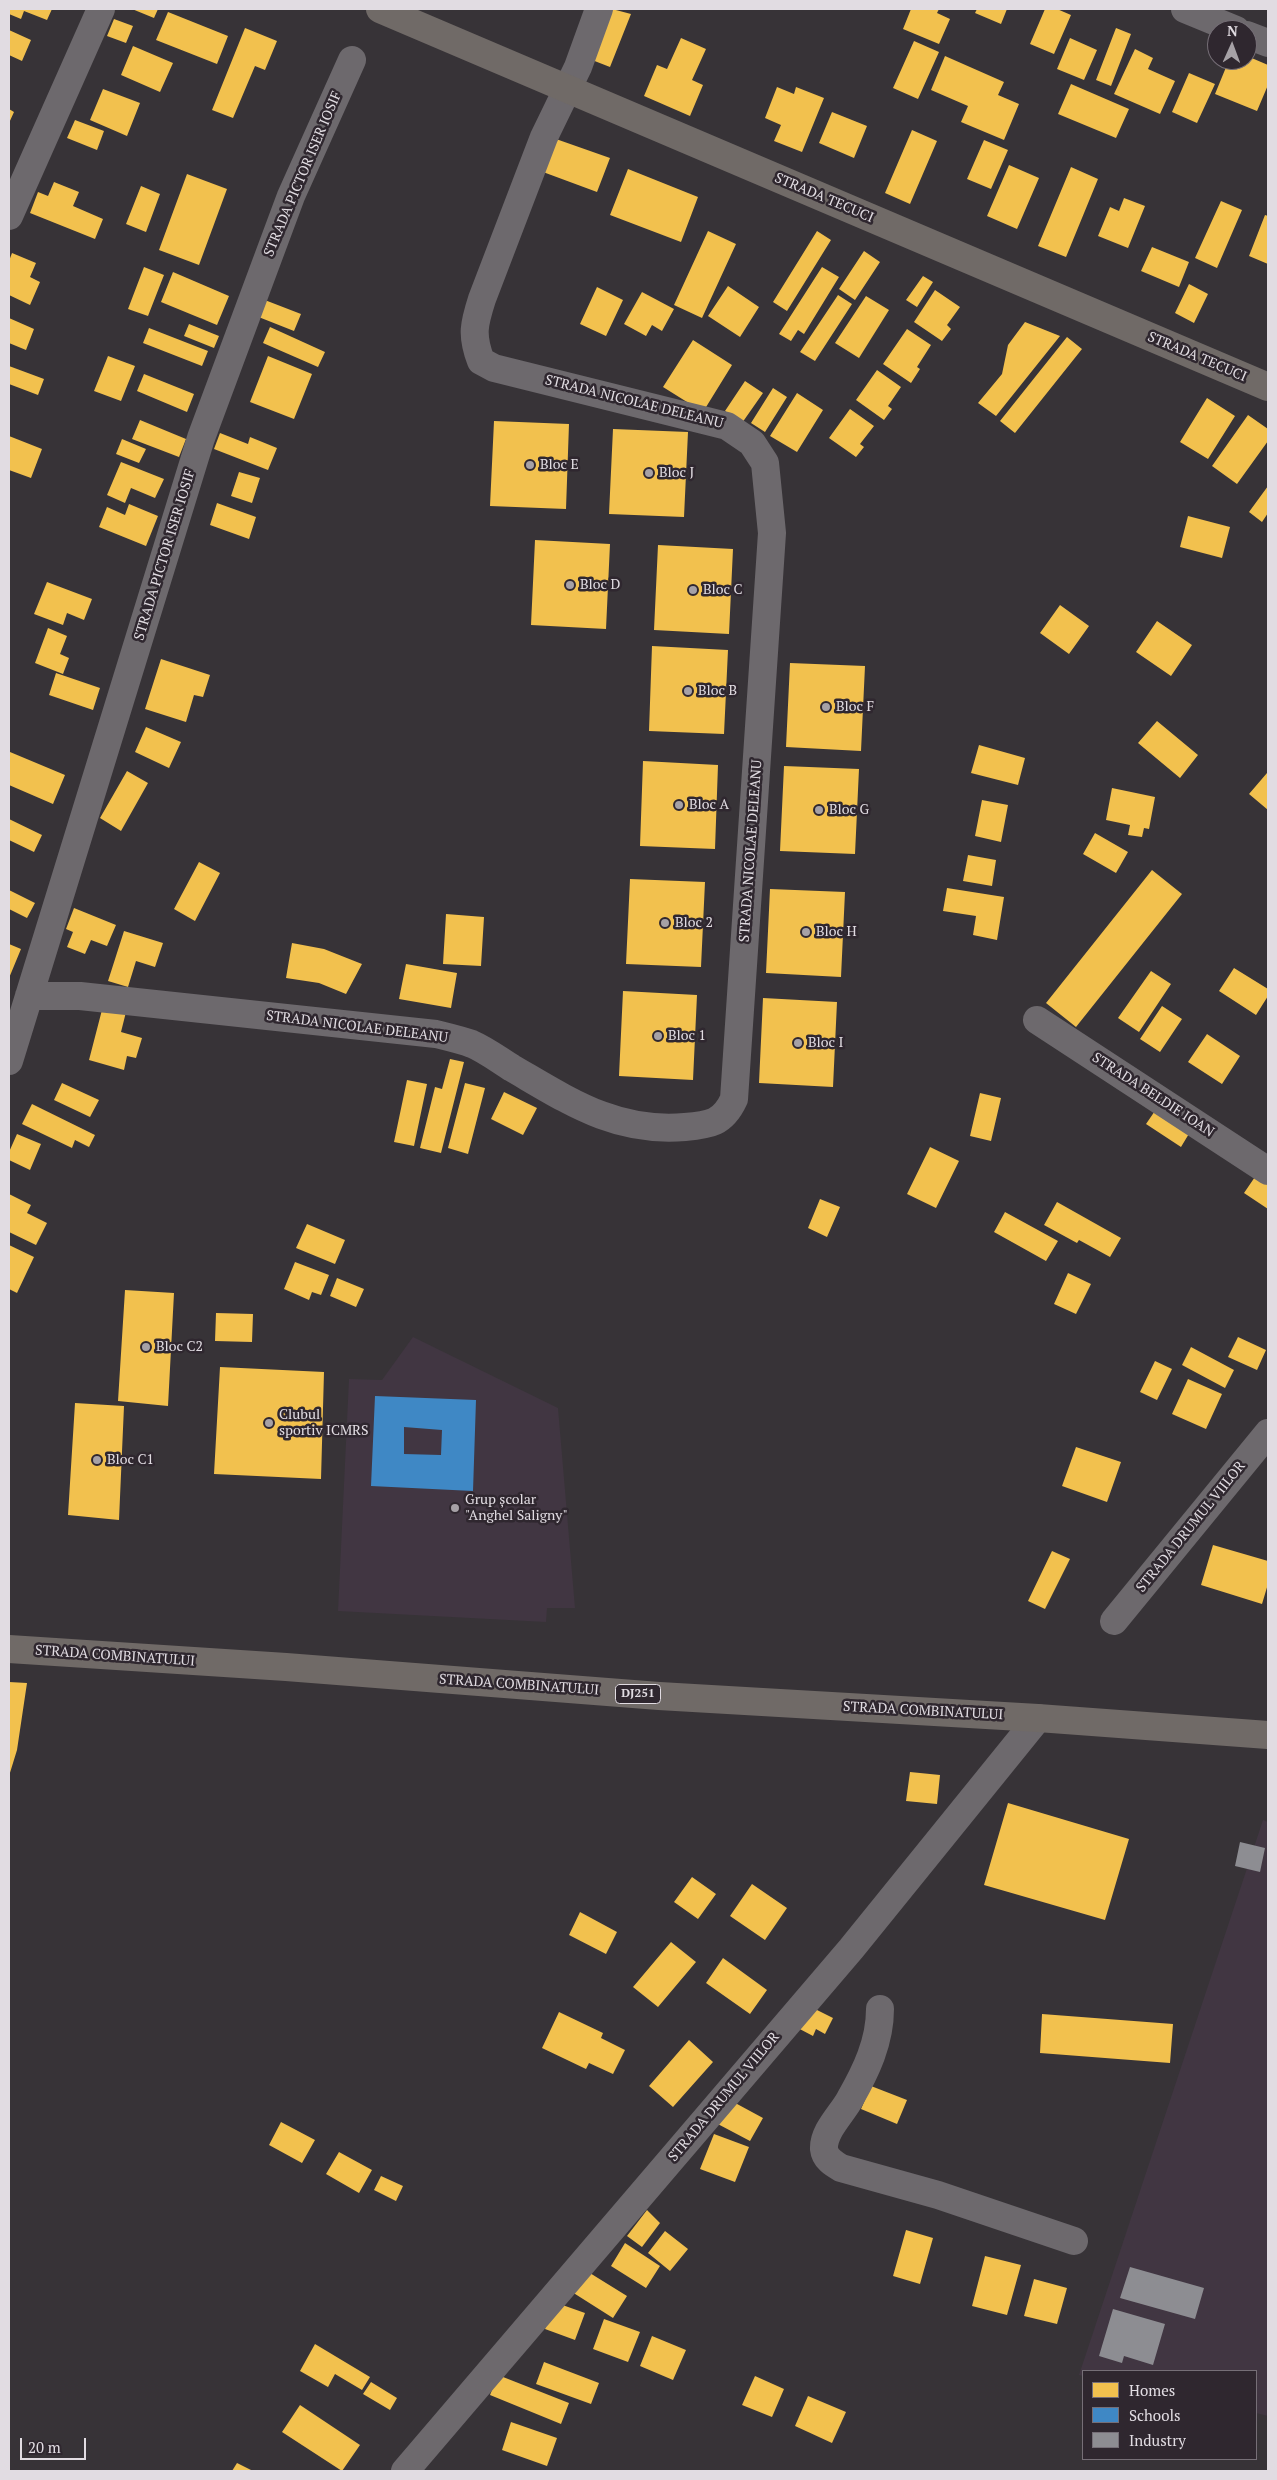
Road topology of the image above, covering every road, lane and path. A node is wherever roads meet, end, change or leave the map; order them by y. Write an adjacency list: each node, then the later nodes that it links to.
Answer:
1 (101, 9): 8 (street)
2 (380, 9): 7 (main road, STRADA TECUCI)
3 (599, 9): 7 (street, STRADA NICOLAE DELEANU)
4 (1185, 9): 5 (street)
5 (1212, 20)
6 (352, 60): 10 (street, STRADA PICTOR ISER IOSIF)
7 (567, 89): 9 (main road, STRADA TECUCI); 10 (street, STRADA NICOLAE DELEANU)
8 (9, 216)
9 (1268, 387)
10 (29, 996): 12 (street, STRADA PICTOR ISER IOSIF)
11 (1037, 1020): 13 (street, STRADA BELDIE IOAN)
12 (9, 1061)
13 (1268, 1171)
14 (1268, 1433): 15 (street, STRADA DRUMUL VIILOR)
15 (1114, 1621)
16 (9, 1649): 17 (main road, STRADA COMBINATULUI / DJ251)
17 (1038, 1718): 18 (main road, STRADA COMBINATULUI / DJ251); 21 (street, STRADA DRUMUL VIILOR)
18 (1268, 1735)
19 (880, 2009): 20 (street)
20 (1074, 2242)
21 (406, 2471)

